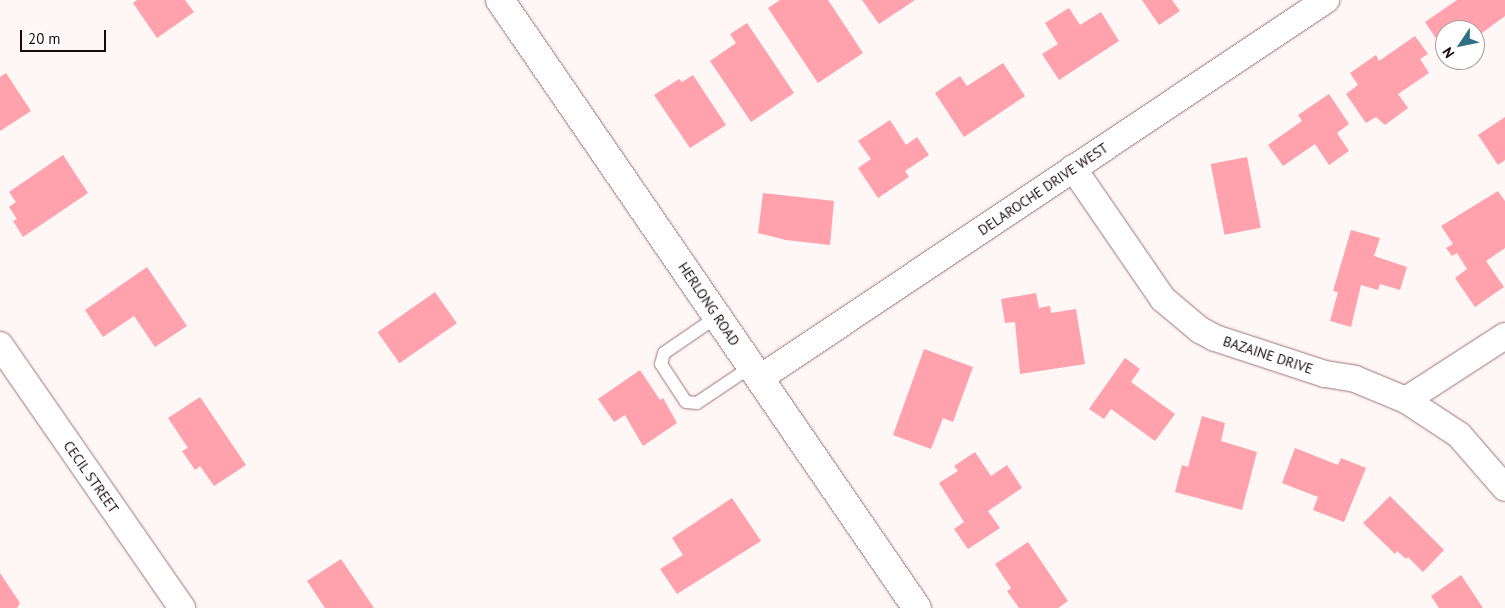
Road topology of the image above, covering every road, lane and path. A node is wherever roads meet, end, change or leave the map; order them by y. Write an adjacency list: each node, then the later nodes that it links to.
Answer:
1 (500, 0): 4 (street, HERLONG ROAD)
2 (1326, 0): 3 (street, DELAROCHE DRIVE WEST)
3 (1073, 168): 7 (street, DELAROCHE DRIVE WEST); 8 (street, BAZAINE DRIVE)
4 (718, 316): 7 (street, HERLONG ROAD); 7 (lane)
5 (1505, 336): 8 (street)
6 (0, 345): 10 (street, CECIL STREET)
7 (756, 372): 11 (street, HERLONG ROAD)
8 (1406, 400): 9 (street, BAZAINE DRIVE)
9 (1505, 488)
10 (182, 608)
11 (918, 608)

